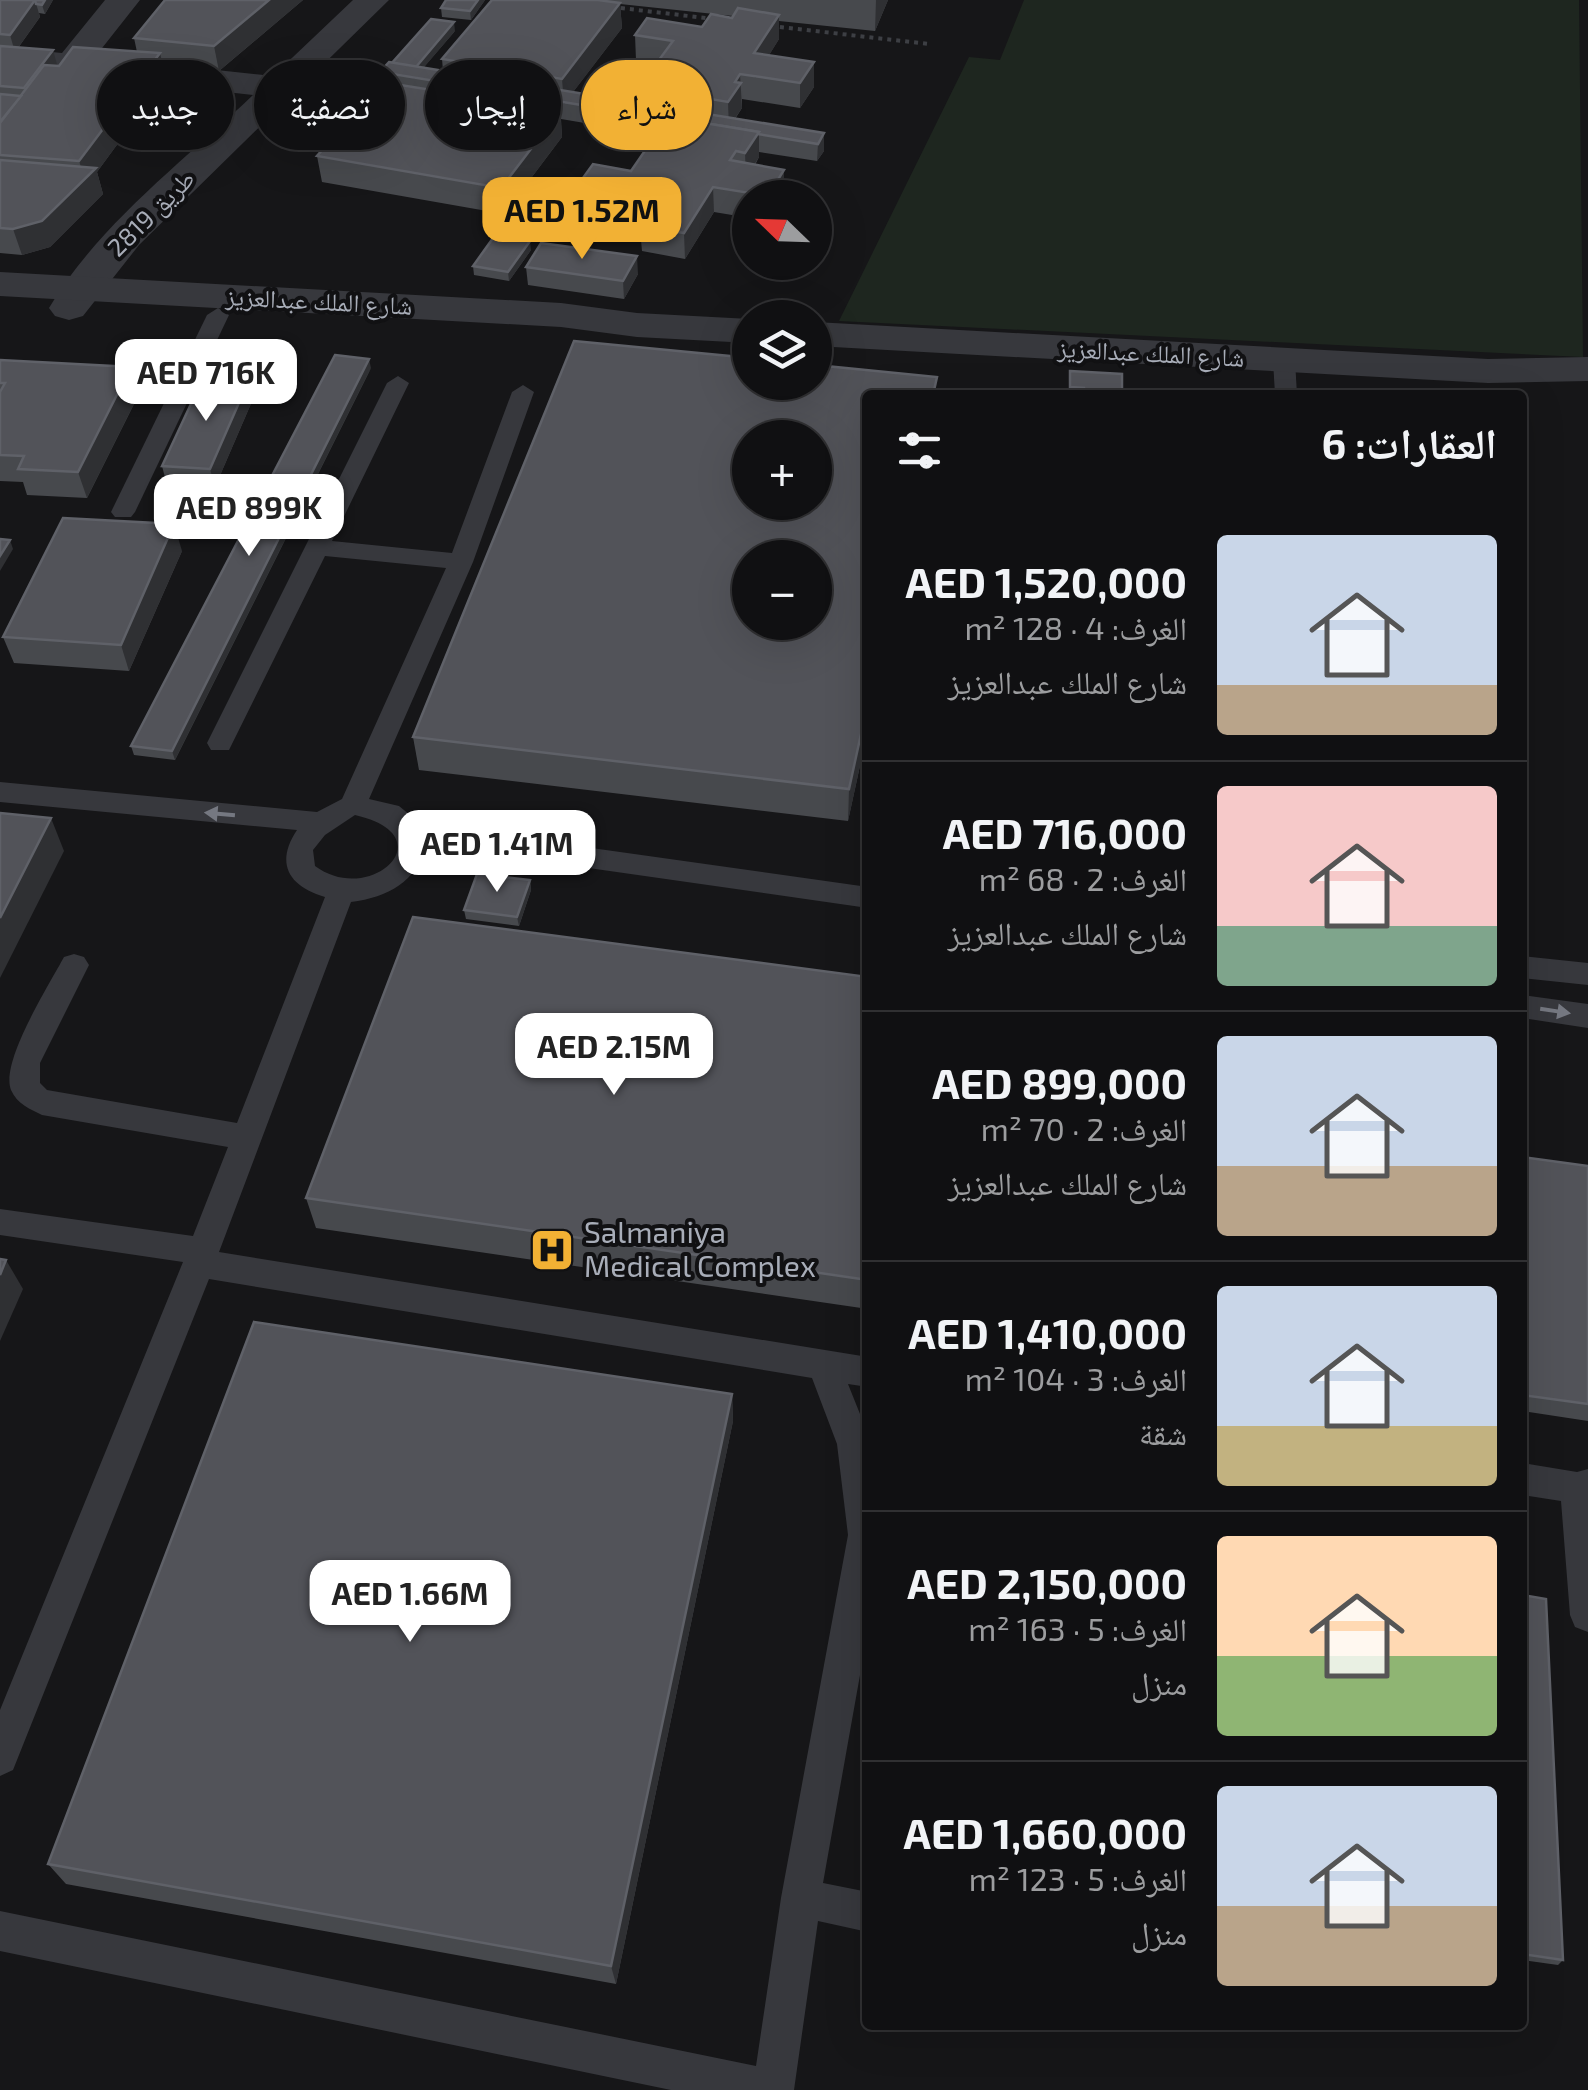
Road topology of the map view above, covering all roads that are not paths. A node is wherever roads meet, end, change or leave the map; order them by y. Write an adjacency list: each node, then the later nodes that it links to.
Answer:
1 (123, 0): 5 (street)
2 (372, 0): 4 (street, طريق 2819)
3 (0, 57): 5 (street)
4 (309, 60)
5 (72, 64): 6 (street)
6 (254, 84)
7 (254, 113): 9 (street, طريق 2819)
8 (0, 284): 9 (street, شارع الملك عبدالعزيز)
9 (74, 298): 10 (street, شارع الملك عبدالعزيز); 11 (street, شارع الملك عبدالعزيز); 12 (street, شارع الملك عبدالعزيز)
10 (0, 304)
11 (218, 315): 12 (street, شارع الملك عبدالعزيز); 21 (lane)
12 (637, 325): 13 (street, شارع الملك عبدالعزيز)
13 (732, 330)
14 (832, 336): 17 (street, شارع الملك عبدالعزيز)
15 (1588, 369): 16 (street, شارع الملك عبدالعزيز)
16 (1488, 371): 17 (street, شارع الملك عبدالعزيز); 19 (street, شارع الملك عبدالعزيز)
17 (1285, 378)
18 (398, 382): 22 (lane)
19 (1588, 385)
20 (523, 392): 23 (lane)
21 (123, 512)
22 (315, 548): 23 (lane); 24 (lane)
23 (461, 562): 27 (lane)
24 (220, 742)
25 (0, 792): 26 (lane)
26 (52, 798): 28 (lane); 29 (lane, one-way to 26)
27 (353, 805): 29 (lane); 30 (lane)
28 (8, 821)
29 (317, 822): 31 (lane)
30 (414, 833): 31 (lane); 32 (lane)
31 (341, 891): 38 (lane)
32 (862, 897)
33 (74, 965): 38 (lane)
34 (1527, 967): 35 (lane)
35 (1588, 974)
36 (1527, 1007): 37 (lane, one-way to 37)
37 (1588, 1016)
38 (246, 1137): 40 (lane)
39 (0, 1222): 40 (lane)
40 (201, 1257): 41 (lane); 48 (lane)
41 (824, 1365): 42 (lane); 45 (lane)
42 (862, 1371)
43 (1527, 1480): 44 (lane)
44 (1583, 1486): 47 (lane)
45 (862, 1497)
46 (862, 1558): 49 (lane)
47 (1588, 1615)
48 (3, 1742)
49 (801, 1898): 50 (lane); 52 (lane)
50 (862, 1911)
51 (0, 1931): 52 (lane)
52 (772, 2090)

